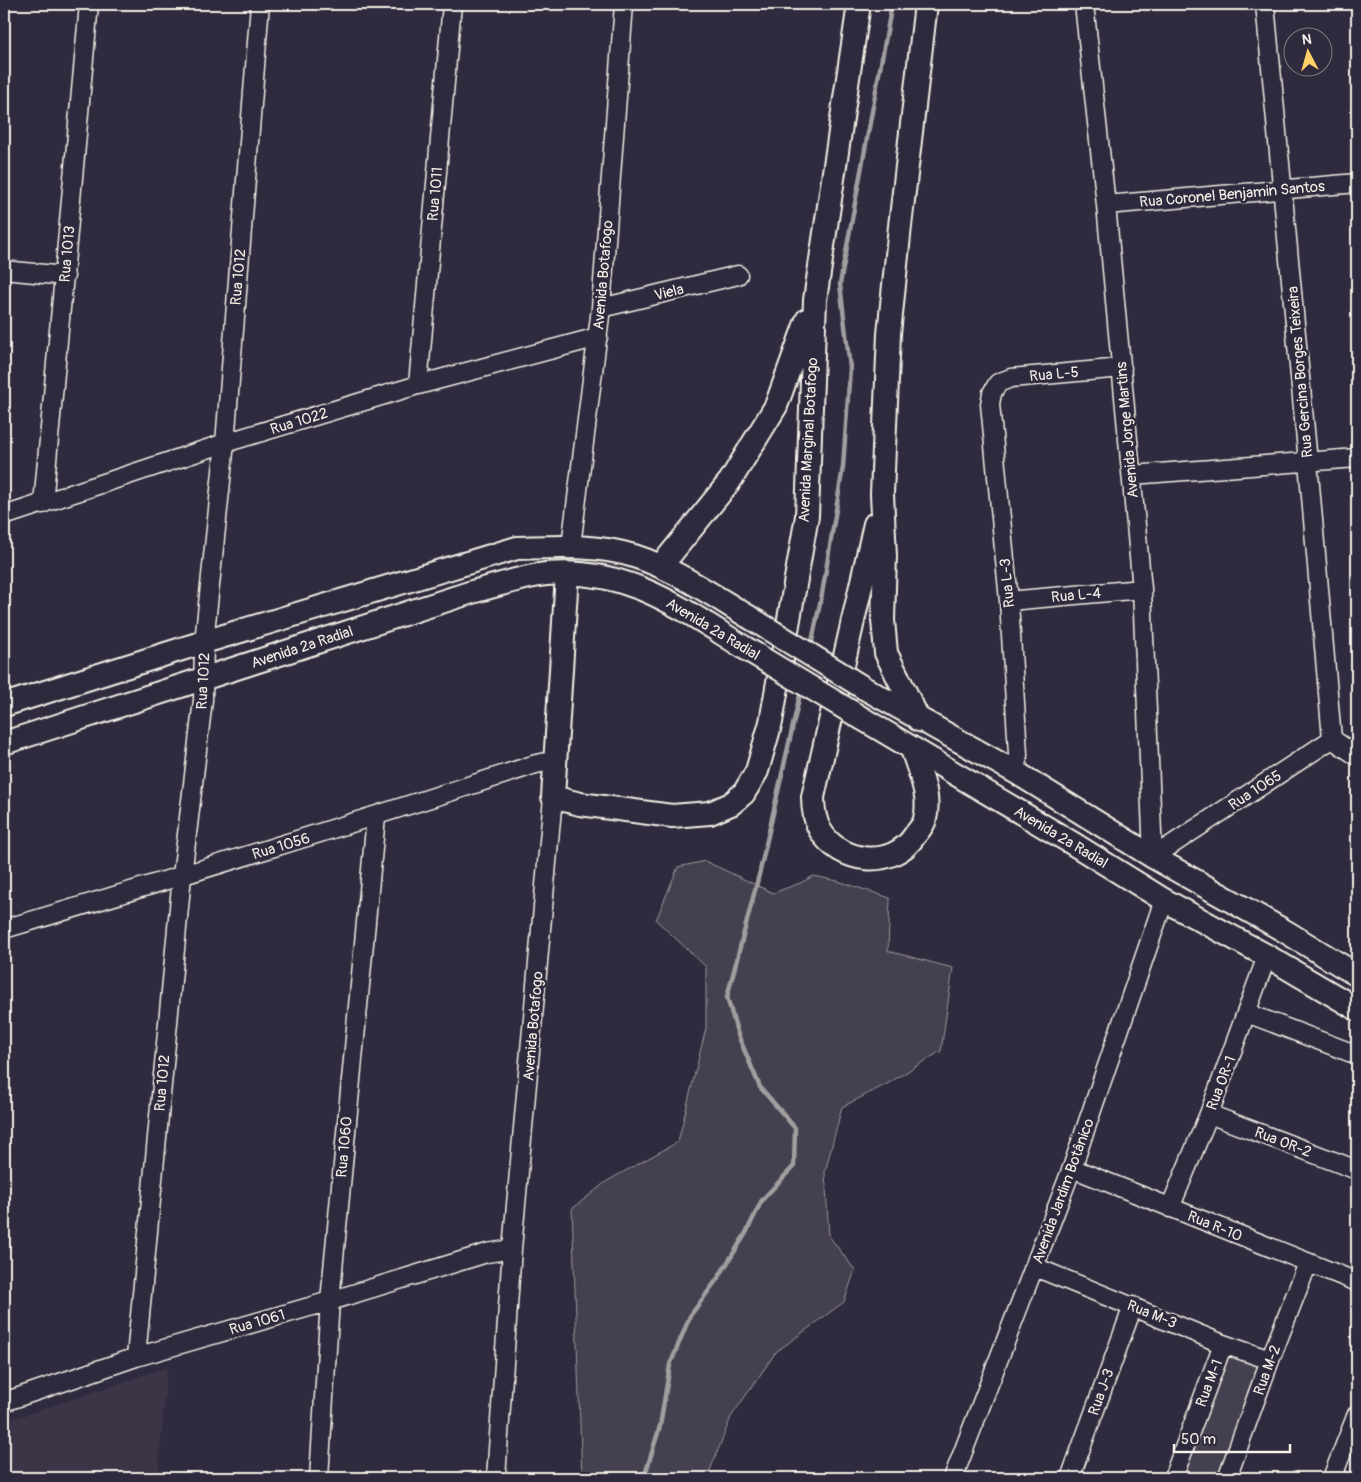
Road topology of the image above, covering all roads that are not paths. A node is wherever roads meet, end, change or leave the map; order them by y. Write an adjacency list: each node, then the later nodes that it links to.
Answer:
1 (89, 4): 14 (street, Rua 1013)
2 (260, 4): 21 (street, Rua 1012)
3 (452, 4): 19 (street, Rua 1011)
4 (624, 4): 16 (street, Avenida Botafogo)
5 (859, 4): 15 (main road, Avenida Marginal Botafogo)
6 (926, 4): 25 (main road)
7 (1084, 4): 11 (street, Avenida Jorge Martins)
8 (1265, 4): 10 (street, Rua Gercina Borges Teixeira)
9 (1357, 183): 10 (street, Rua Coronel Benjamin Santos)
10 (1282, 190): 11 (street, Rua Coronel Benjamin Santos); 23 (street, Rua Gercina Borges Teixeira)
11 (1106, 205): 18 (street, Avenida Jorge Martins)
12 (4, 270): 14 (street)
13 (738, 275): 16 (street, Viela)
14 (65, 276): 26 (street, Rua 1013)
15 (814, 300): 29 (main road); 44 (main road, Avenida Marginal Botafogo)
16 (601, 308): 17 (street, Avenida Botafogo)
17 (598, 337): 19 (street, Rua 1022); 28 (street, Avenida Botafogo)
18 (1122, 368): 20 (street, Rua L-5); 24 (street, Avenida Jorge Martins)
19 (418, 385): 21 (street, Rua 1022)
20 (992, 393): 32 (street, Rua L-3)
21 (225, 443): 26 (street, Rua 1022); 33 (street, Rua 1012)
22 (1357, 458): 23 (street)
23 (1308, 462): 24 (street); 38 (street, Rua Gercina Borges Teixeira)
24 (1132, 475): 31 (street, Avenida Jorge Martins)
25 (882, 494): 37 (main road); 40 (main road)
26 (43, 504): 27 (street, Rua 1022)
27 (4, 516)
28 (571, 546): 29 (main road, Avenida 2ª Radial); 33 (main road, Avenida 2ª Radial)
29 (661, 566): 37 (main road, Avenida 2ª Radial, bridge)
30 (567, 574): 34 (main road, Avenida 2ª Radial); 40 (main road, Avenida 2ª Radial, bridge); 42 (main road, Avenida Botafogo)
31 (1142, 589): 32 (street, Rua L-4); 47 (street, Avenida Jorge Martins)
32 (1009, 601): 43 (street, Rua L-3)
33 (204, 642): 34 (main road); 35 (street, Rua 1012); 36 (main road, Avenida 2ª Radial)
34 (253, 663): 35 (main road, Avenida 2ª Radial)
35 (204, 679): 39 (main road, Avenida 2ª Radial); 48 (street, Rua 1012)
36 (4, 705)
37 (919, 720): 43 (main road, Avenida 2ª Radial)
38 (1332, 740): 41 (street); 47 (street, Rua 1065)
39 (4, 743)
40 (912, 749): 46 (main road, Avenida 2ª Radial)
41 (1357, 756)
42 (557, 760): 44 (main road, Avenida Botafogo); 45 (street, Rua 1056)
43 (1017, 773): 47 (main road, Avenida 2ª Radial)
44 (554, 797): 60 (street, Avenida Botafogo)
45 (376, 817): 48 (street, Rua 1056); 64 (street, Rua 1060)
46 (1072, 843): 47 (main road); 49 (main road, Avenida 2ª Radial)
47 (1153, 857): 52 (main road, Avenida 2ª Radial)
48 (182, 876): 50 (street, Rua 1056); 67 (street, Rua 1012)
49 (1164, 900): 51 (main road, Avenida 2ª Radial); 57 (street, Avenida Jardim Botânico)
50 (4, 929)
51 (1267, 956): 53 (main road, Avenida 2ª Radial); 54 (street, Rua OR-1)
52 (1357, 975)
53 (1357, 1009)
54 (1247, 1013): 55 (street); 56 (street, Rua OR-1)
55 (1357, 1055)
56 (1209, 1114): 58 (street, Rua OR-2); 59 (street, Rua OR-1)
57 (1072, 1168): 59 (street, Rua R-10); 62 (street, Avenida Jardim Botânico)
58 (1357, 1170)
59 (1170, 1208): 61 (street, Rua R-10)
60 (512, 1249): 64 (street, Rua 1061); 72 (street, Avenida Botafogo)
61 (1308, 1263): 63 (street, Rua R-10); 68 (street, Rua M-2)
62 (1035, 1267): 65 (street, Rua M-3); 73 (street, Avenida Jardim Botânico)
63 (1357, 1282)
64 (330, 1301): 67 (street, Rua 1061); 71 (street, Rua 1060)
65 (1133, 1306): 66 (street, Rua M-3); 74 (street, Rua J-3)
66 (1223, 1344): 68 (street, Rua M-3); 75 (street, Rua M-1)
67 (136, 1356): 69 (street, Rua 1061)
68 (1270, 1360): 76 (street, Rua M-2)
69 (4, 1402)
70 (1357, 1414): 77 (street)
71 (319, 1478)
72 (496, 1478)
73 (953, 1478)
74 (1070, 1478)
75 (1173, 1478)
76 (1228, 1478)
77 (1332, 1478)

